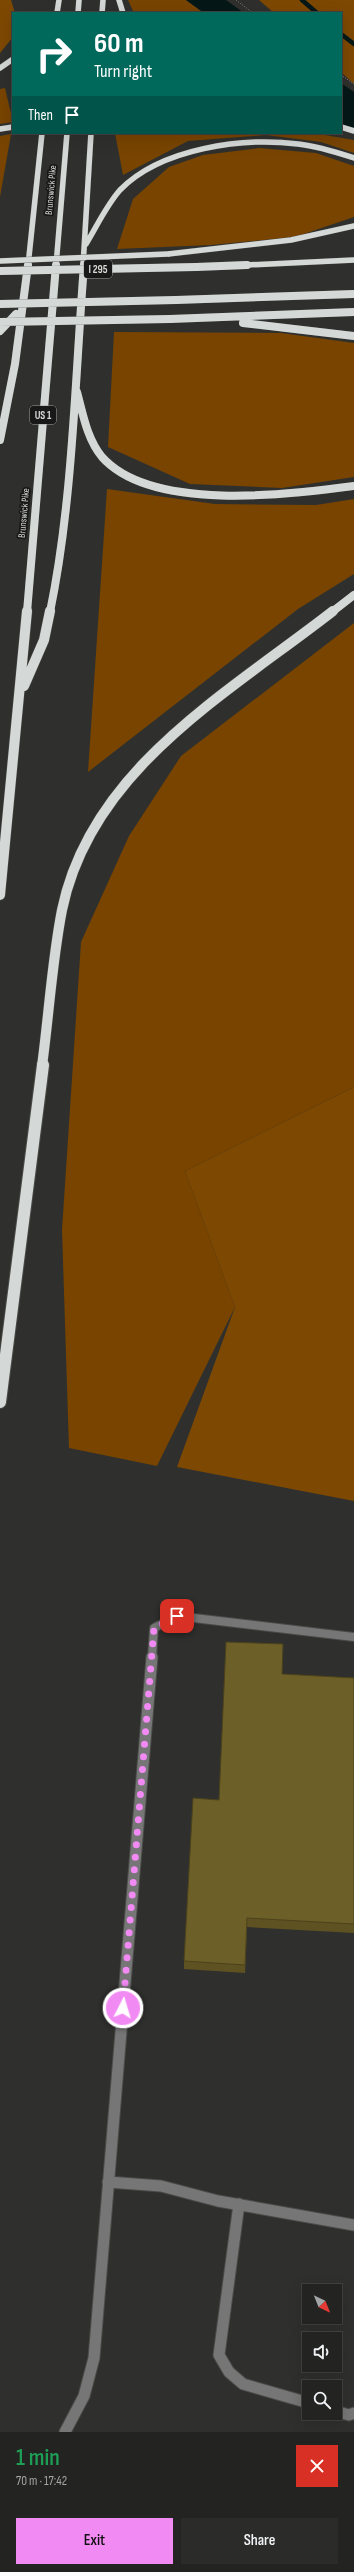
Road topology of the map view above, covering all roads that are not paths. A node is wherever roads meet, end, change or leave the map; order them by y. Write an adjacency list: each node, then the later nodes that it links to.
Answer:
1 (59, 0): 5 (highway)
2 (79, 0): 6 (highway)
3 (103, 0): 7 (highway)
4 (119, 0): 8 (highway)
5 (57, 12)
6 (78, 12)
7 (102, 12)
8 (123, 12)
9 (12, 60): 10 (highway)
10 (0, 68)
11 (12, 127): 13 (highway)
12 (342, 128): 14 (highway)
13 (0, 129)
14 (354, 131)
15 (342, 132): 19 (highway)
16 (42, 134): 28 (highway, Brunswick Pike)
17 (67, 134): 38 (highway, Brunswick Pike / US 1)
18 (91, 134): 22 (highway)
19 (354, 134)
20 (354, 158): 22 (highway)
21 (354, 226): 24 (highway, bridge)
22 (85, 245): 34 (highway)
23 (354, 260): 25 (highway, I 295, bridge)
24 (0, 261)
25 (0, 271)
26 (354, 294): 27 (highway, bridge)
27 (0, 304)
28 (21, 309): 32 (highway); 35 (highway, Brunswick Pike)
29 (354, 312): 30 (highway)
30 (190, 318): 31 (highway, bridge); 33 (highway)
31 (0, 322)
32 (0, 331)
33 (354, 336)
34 (74, 386): 36 (highway); 38 (highway)
35 (0, 440)
36 (354, 486)
37 (354, 595): 40 (highway)
38 (20, 697): 39 (highway, Brunswick Pike / US 1)
39 (0, 895)
40 (0, 1402)
41 (354, 1637): 42 (lane)
42 (108, 2182): 43 (lane); 48 (lane)
43 (239, 2204): 44 (lane); 45 (lane)
44 (354, 2225)
45 (302, 2401)
46 (342, 2413): 47 (lane)
47 (354, 2413)
48 (65, 2432)

